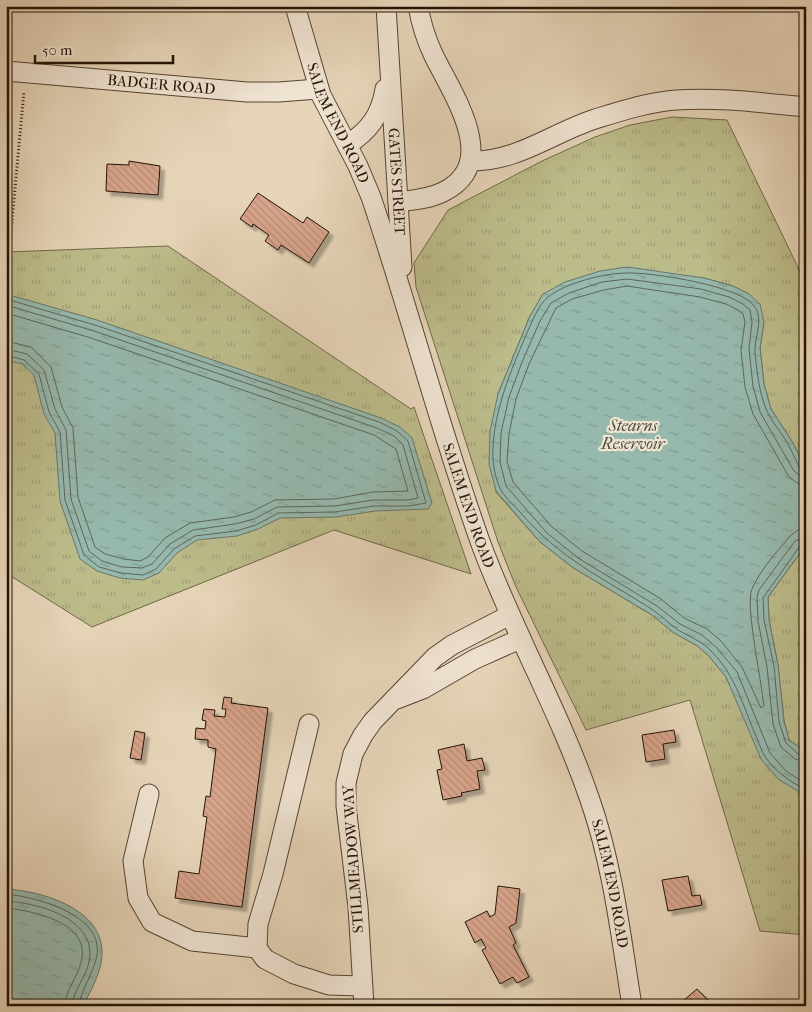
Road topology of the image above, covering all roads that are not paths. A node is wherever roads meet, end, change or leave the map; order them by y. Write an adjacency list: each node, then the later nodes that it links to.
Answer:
1 (295, 6): 6 (street, SALEM END ROAD)
2 (386, 6): 4 (street, GATES STREET)
3 (418, 6): 9 (street)
4 (389, 62): 8 (street, GATES STREET); 10 (street, GATES STREET)
5 (6, 71): 6 (street, BADGER ROAD)
6 (318, 88): 8 (street, SALEM END ROAD)
7 (806, 107): 9 (street)
8 (347, 145): 11 (street, SALEM END ROAD)
9 (470, 161): 10 (street)
10 (398, 202): 11 (street, GATES STREET)
11 (404, 302): 12 (street, SALEM END ROAD)
12 (510, 615): 13 (street, SALEM END ROAD); 14 (street, STILLMEADOW WAY)
13 (520, 639): 14 (street, STILLMEADOW WAY); 20 (street, SALEM END ROAD)
14 (396, 699): 18 (street, STILLMEADOW WAY)
15 (309, 724): 17 (street)
16 (150, 794): 17 (street)
17 (257, 948): 18 (street)
18 (362, 986): 19 (street, STILLMEADOW WAY)
19 (364, 1006)
20 (632, 1006)

